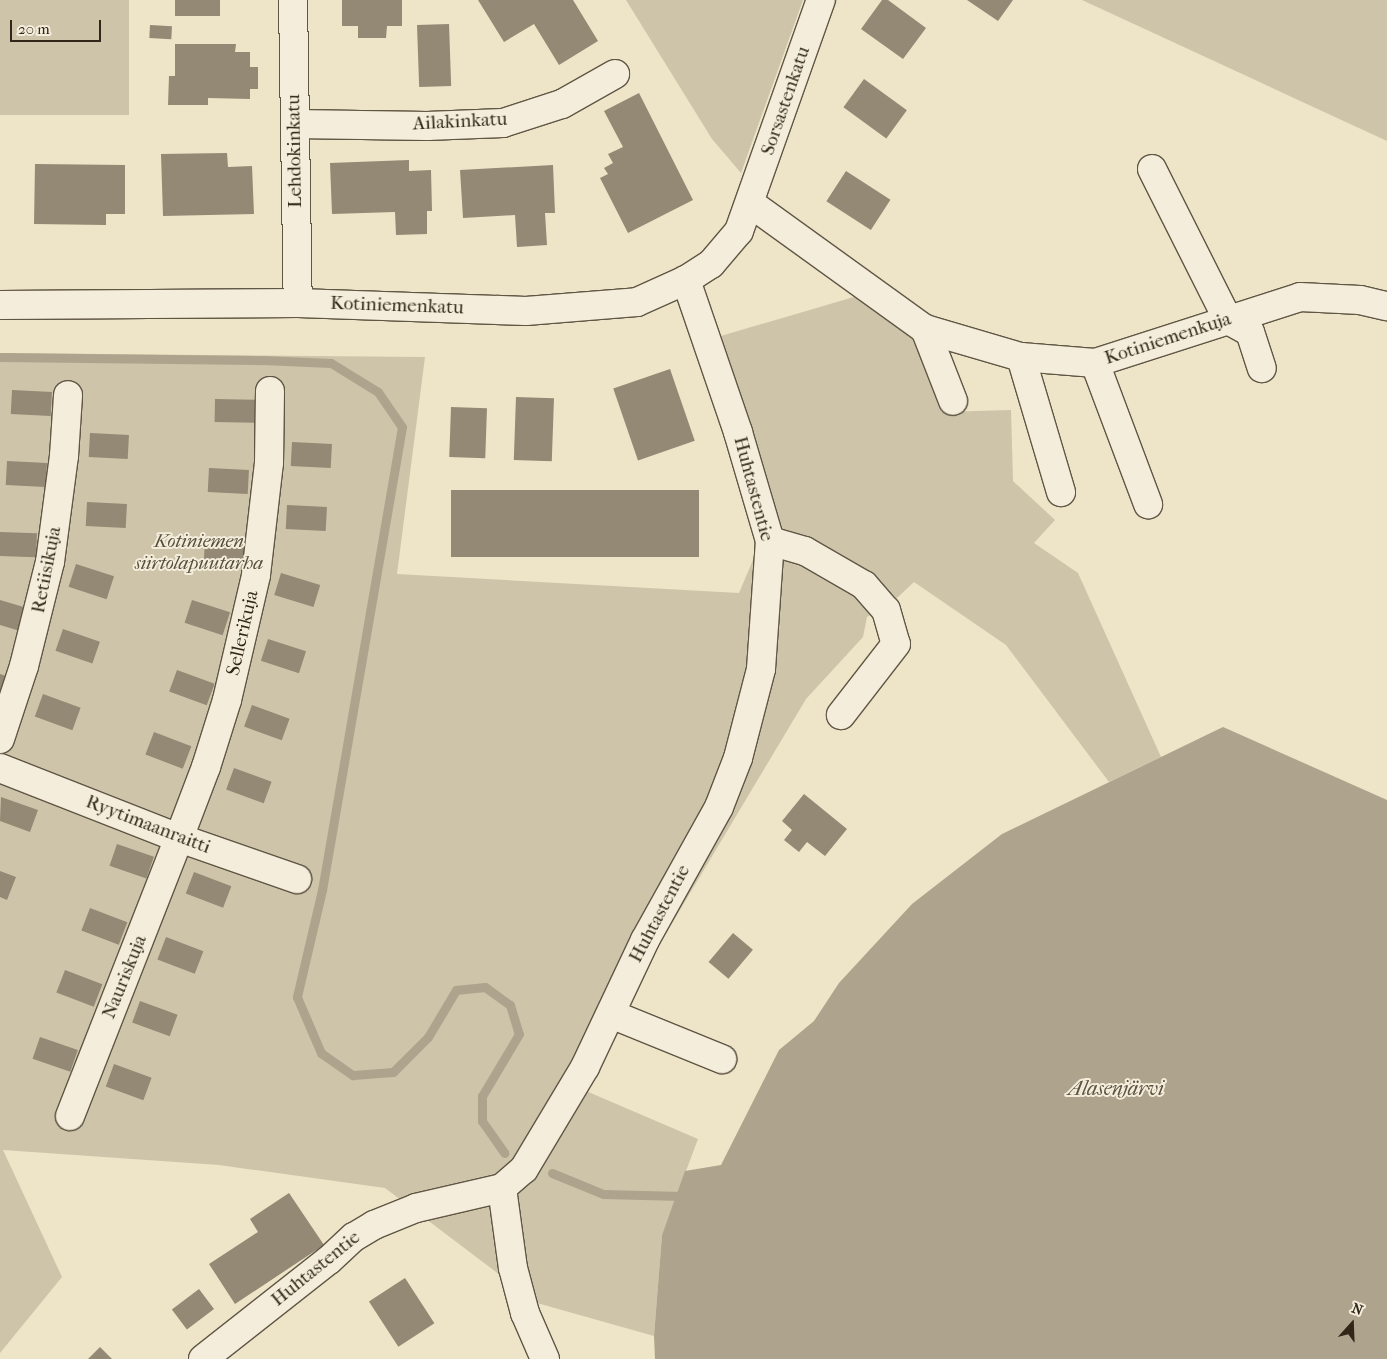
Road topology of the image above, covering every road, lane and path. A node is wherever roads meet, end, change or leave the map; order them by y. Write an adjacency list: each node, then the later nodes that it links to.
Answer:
1 (293, 0): 4 (street, Lehdokinkatu)
2 (821, 0): 6 (street, Sorsastenkatu)
3 (616, 74): 4 (street, Ailakinkatu)
4 (295, 124): 8 (street, Lehdokinkatu)
5 (1152, 169): 11 (street)
6 (750, 203): 7 (street, Kotiniemenkatu); 12 (street, Kotiniemenkuja)
7 (686, 280): 8 (street, Kotiniemenkatu); 21 (street, Huhtastentie)
8 (298, 303): 9 (street, Kotiniemenkatu)
9 (0, 305)
10 (1387, 306): 11 (street, Kotiniemenkuja)
11 (1228, 320): 14 (street, Kotiniemenkuja); 15 (street)
12 (925, 329): 13 (street, Kotiniemenkuja); 18 (street)
13 (1021, 357): 14 (street, Kotiniemenkuja); 19 (street)
14 (1095, 363): 20 (street)
15 (1262, 368)
16 (270, 391): 25 (street, Sellerikuja)
17 (68, 395): 23 (street, Retiisikuja)
18 (953, 401)
19 (1061, 492)
20 (1148, 504)
21 (770, 541): 22 (street); 27 (street, Huhtastentie)
22 (841, 715)
23 (0, 739)
24 (0, 768): 25 (street, Ryytimaanraitti)
25 (179, 838): 26 (street, Ryytimaanraitti); 29 (street, Nauriskuja)
26 (297, 880)
27 (611, 1014): 28 (street); 30 (street, Huhtastentie)
28 (722, 1059)
29 (70, 1116)
30 (502, 1188): 31 (street, Huhtastentie); 32 (street)
31 (203, 1359)
32 (544, 1359)

